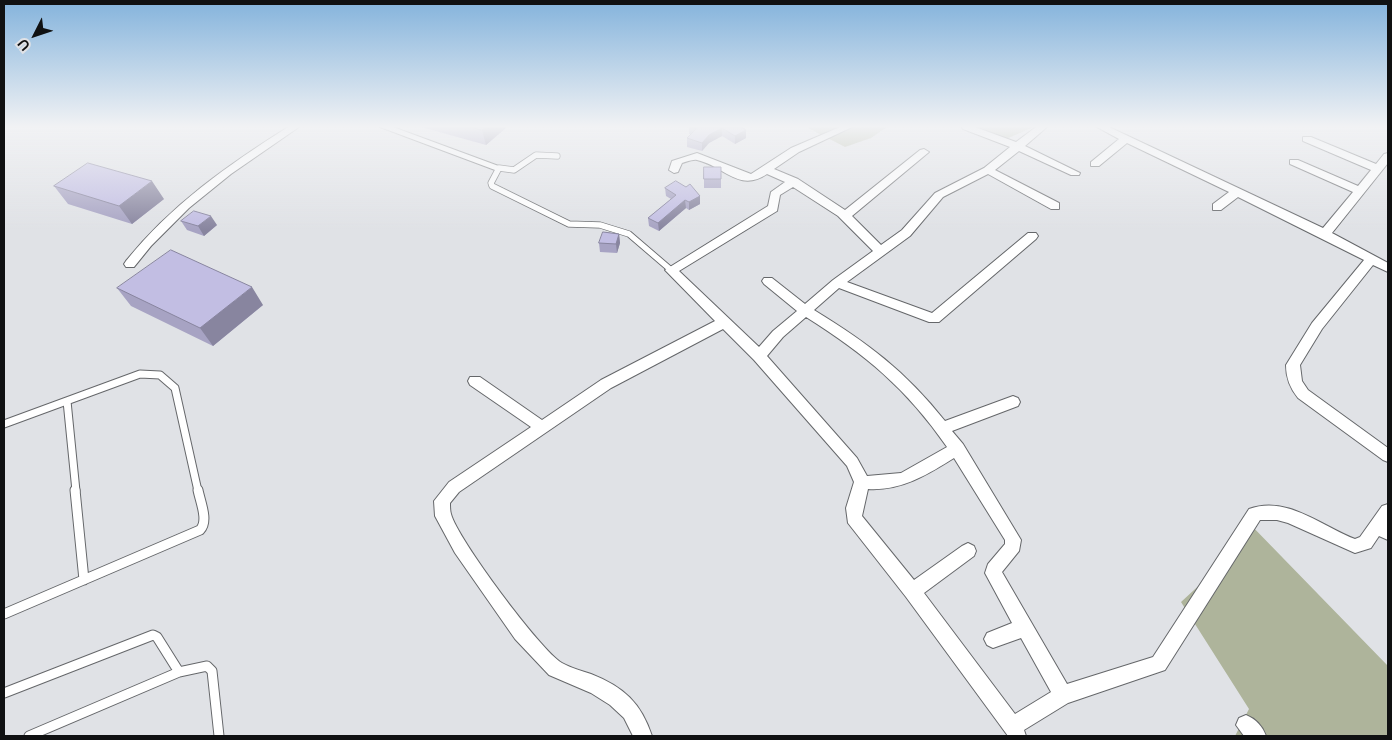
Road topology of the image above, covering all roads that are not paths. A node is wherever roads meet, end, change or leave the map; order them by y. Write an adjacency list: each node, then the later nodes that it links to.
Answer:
1 (241, 162): 31 (street)
2 (481, 162): 15 (street)
3 (526, 162): 15 (lane)
4 (677, 162): 17 (street)
5 (711, 162): 18 (street)
6 (779, 162): 18 (street)
7 (912, 162): 26 (street)
8 (999, 162): 19 (street)
9 (1051, 162): 20 (street)
10 (1098, 162): 14 (street)
11 (1174, 162): 23 (street)
12 (1294, 162): 22 (street)
13 (1364, 162): 16 (street)
14 (1095, 164)
15 (499, 168): 33 (lane)
16 (1381, 168): 22 (street)
17 (674, 170)
18 (768, 170): 21 (street)
19 (988, 170): 24 (street); 29 (street)
20 (1075, 173)
21 (794, 182): 26 (street); 33 (street)
22 (1360, 191): 27 (street)
23 (1237, 192): 25 (street); 27 (street)
24 (1055, 206)
25 (1217, 207)
26 (846, 215): 29 (street)
27 (1325, 234): 30 (street)
28 (1032, 236): 35 (street)
29 (880, 251): 35 (street)
30 (1371, 259): 32 (street); 46 (street)
31 (130, 264)
32 (1388, 268)
33 (671, 270): 37 (street)
34 (768, 281): 36 (street)
35 (837, 283): 36 (street)
36 (806, 309): 38 (street); 44 (street)
37 (725, 322): 38 (street); 43 (street)
38 (759, 356): 47 (street)
39 (475, 381): 43 (street)
40 (67, 401): 42 (lane); 51 (lane); 51 (lane)
41 (1013, 402): 44 (street)
42 (4, 424)
43 (543, 428): 62 (street)
44 (943, 428): 45 (street)
45 (958, 448): 47 (street); 54 (street)
46 (1388, 456)
47 (862, 482): 52 (street)
48 (1388, 511): 49 (street)
49 (1383, 529): 58 (street)
50 (968, 551): 52 (street)
51 (84, 580): 53 (lane)
52 (912, 590): 59 (street)
53 (4, 614)
54 (1024, 628): 55 (street); 58 (street)
55 (993, 639)
56 (179, 672): 57 (lane); 60 (lane); 61 (lane)
57 (4, 693)
58 (1063, 695): 59 (street)
59 (1015, 731)
60 (29, 736)
61 (219, 736)
62 (643, 736)

